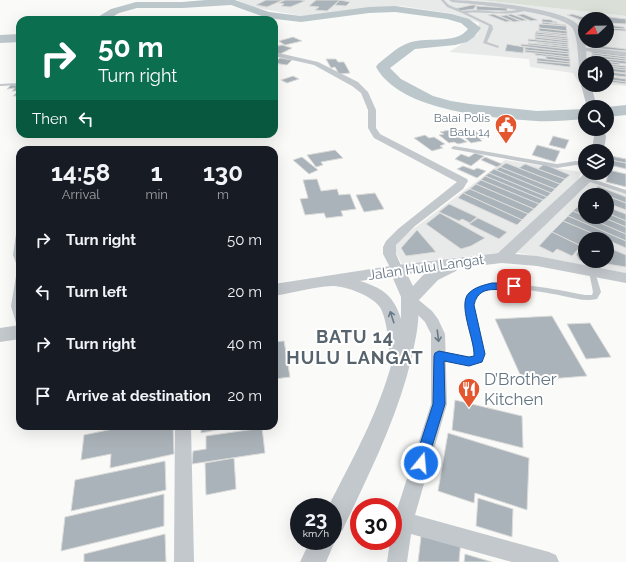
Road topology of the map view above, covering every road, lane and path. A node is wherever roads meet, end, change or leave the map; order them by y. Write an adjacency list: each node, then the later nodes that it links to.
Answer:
1 (442, 0): 4 (lane)
2 (452, 0): 3 (street)
3 (526, 10): 4 (lane); 6 (street)
4 (463, 12): 5 (lane)
5 (498, 46)
6 (580, 49): 7 (street); 9 (street)
7 (626, 54)
8 (278, 55): 18 (street)
9 (581, 56)
10 (16, 84): 11 (lane)
11 (0, 85)
12 (454, 148): 13 (lane)
13 (578, 163)
14 (584, 180): 17 (street)
15 (598, 180): 16 (lane)
16 (626, 192)
17 (502, 258): 18 (street, Jalan Hulu Langat); 19 (street, Jalan Hulu Langat); 24 (street)
18 (397, 270): 21 (street, Jalan Hulu Langat); 24 (street)
19 (592, 272): 20 (street, Jalan Hulu Langat); 28 (lane)
20 (626, 278)
21 (333, 281): 22 (street, Jalan Hulu Langat); 29 (street, one-way to 21)
22 (278, 289)
23 (16, 294): 25 (lane)
24 (410, 300): 28 (street, one-way to 28); 29 (street)
25 (16, 311)
26 (16, 333): 27 (street)
27 (0, 335)
28 (439, 356): 32 (street)
29 (400, 370): 31 (street)
30 (183, 430): 34 (street)
31 (342, 503)
32 (403, 522): 36 (street); 37 (street)
33 (319, 550): 35 (street)
34 (184, 562)
35 (313, 562)
36 (398, 562)
37 (549, 562)

